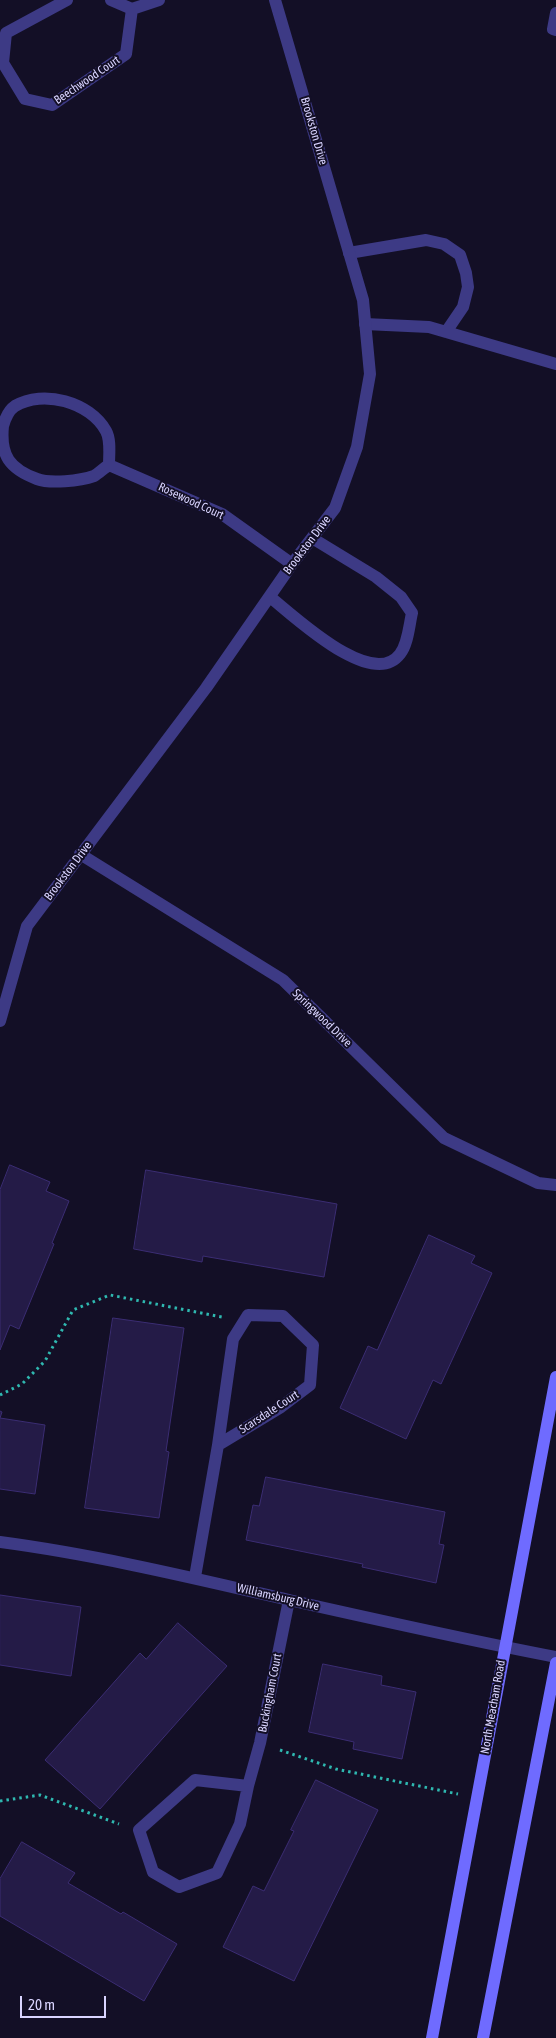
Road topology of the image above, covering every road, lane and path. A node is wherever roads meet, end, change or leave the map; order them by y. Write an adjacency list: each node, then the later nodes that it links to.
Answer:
1 (67, 0): 5 (street, Beechwood Court)
2 (112, 0): 5 (street)
3 (159, 0): 5 (street)
4 (276, 0): 8 (street, Brookston Drive)
5 (132, 9)
6 (556, 13): 7 (street)
7 (556, 30)
8 (349, 253): 9 (street, Brookston Drive); 10 (street)
9 (365, 324): 10 (street); 13 (street, Brookston Drive)
10 (446, 332): 11 (street)
11 (556, 364)
12 (109, 465): 12 (street); 14 (street, Rosewood Court)
13 (312, 538): 14 (street, Brookston Drive); 15 (street)
14 (292, 564): 15 (street, Brookston Drive)
15 (270, 597): 16 (street, Brookston Drive)
16 (80, 854): 17 (street, Brookston Drive); 18 (street, Springwood Drive)
17 (0, 1020)
18 (556, 1185)
19 (244, 1322): 21 (path); 22 (street, Scarsdale Court); 22 (street, Scarsdale Court)
20 (556, 1377): 26 (main road, North Meacham Road)
21 (0, 1395)
22 (218, 1445): 24 (street, Scarsdale Court)
23 (0, 1542): 24 (street, Williamsburg Drive)
24 (195, 1577): 25 (street, Williamsburg Drive)
25 (289, 1600): 26 (street, Williamsburg Drive); 29 (street, Buckingham Court)
26 (504, 1647): 27 (street, Williamsburg Drive); 31 (main road, North Meacham Road)
27 (556, 1657)
28 (556, 1663): 35 (main road)
29 (260, 1743): 30 (street, Buckingham Court); 31 (path)
30 (248, 1786): 33 (street); 33 (street, Buckingham Court)
31 (478, 1798): 34 (main road, North Meacham Road)
32 (0, 1801): 33 (path)
33 (139, 1830)
34 (432, 2038)
35 (483, 2038)

